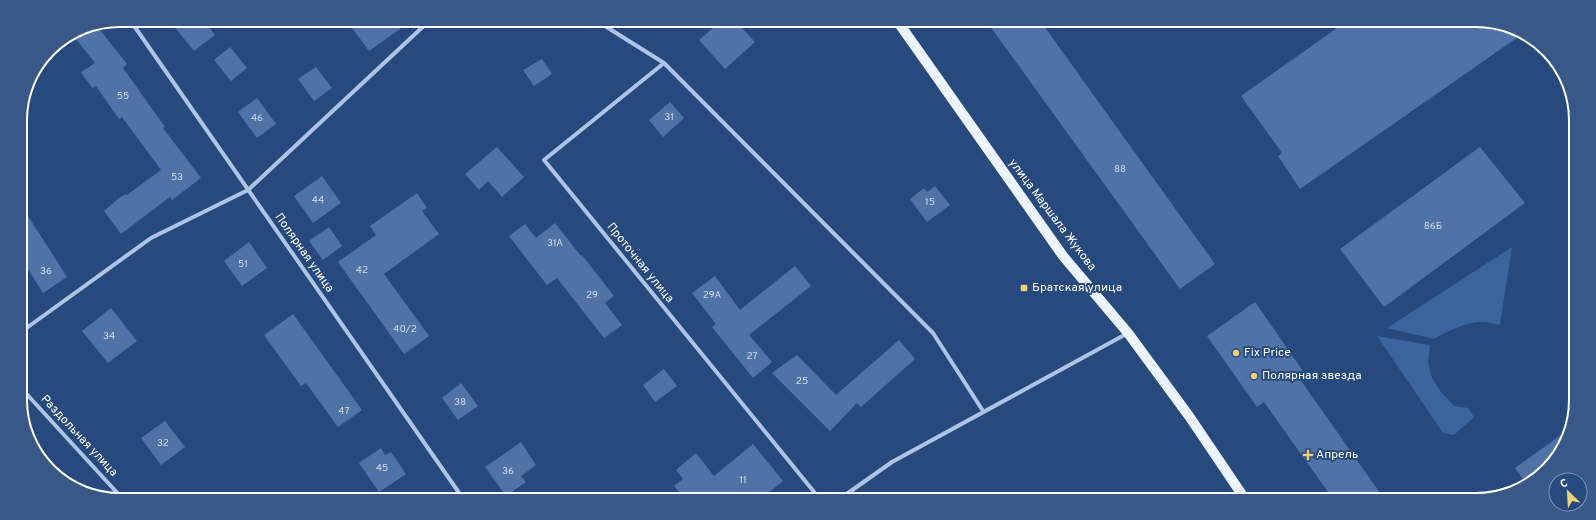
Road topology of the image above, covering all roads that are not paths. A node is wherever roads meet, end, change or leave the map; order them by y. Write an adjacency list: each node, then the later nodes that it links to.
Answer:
1 (135, 27): 6 (street, Полярная улица)
2 (423, 27): 6 (street)
3 (607, 27): 5 (street)
4 (902, 27): 8 (main road, улица Маршала Жукова)
5 (664, 63): 10 (street); 13 (street, Проточная улица)
6 (248, 190): 7 (street); 12 (street, Полярная улица)
7 (27, 328)
8 (1128, 333): 10 (street); 15 (main road, улица Маршала Жукова)
9 (27, 394): 11 (street, Раздольная улица)
10 (983, 411): 14 (street)
11 (117, 493)
12 (459, 493)
13 (814, 493)
14 (848, 493)
15 (1241, 493)

